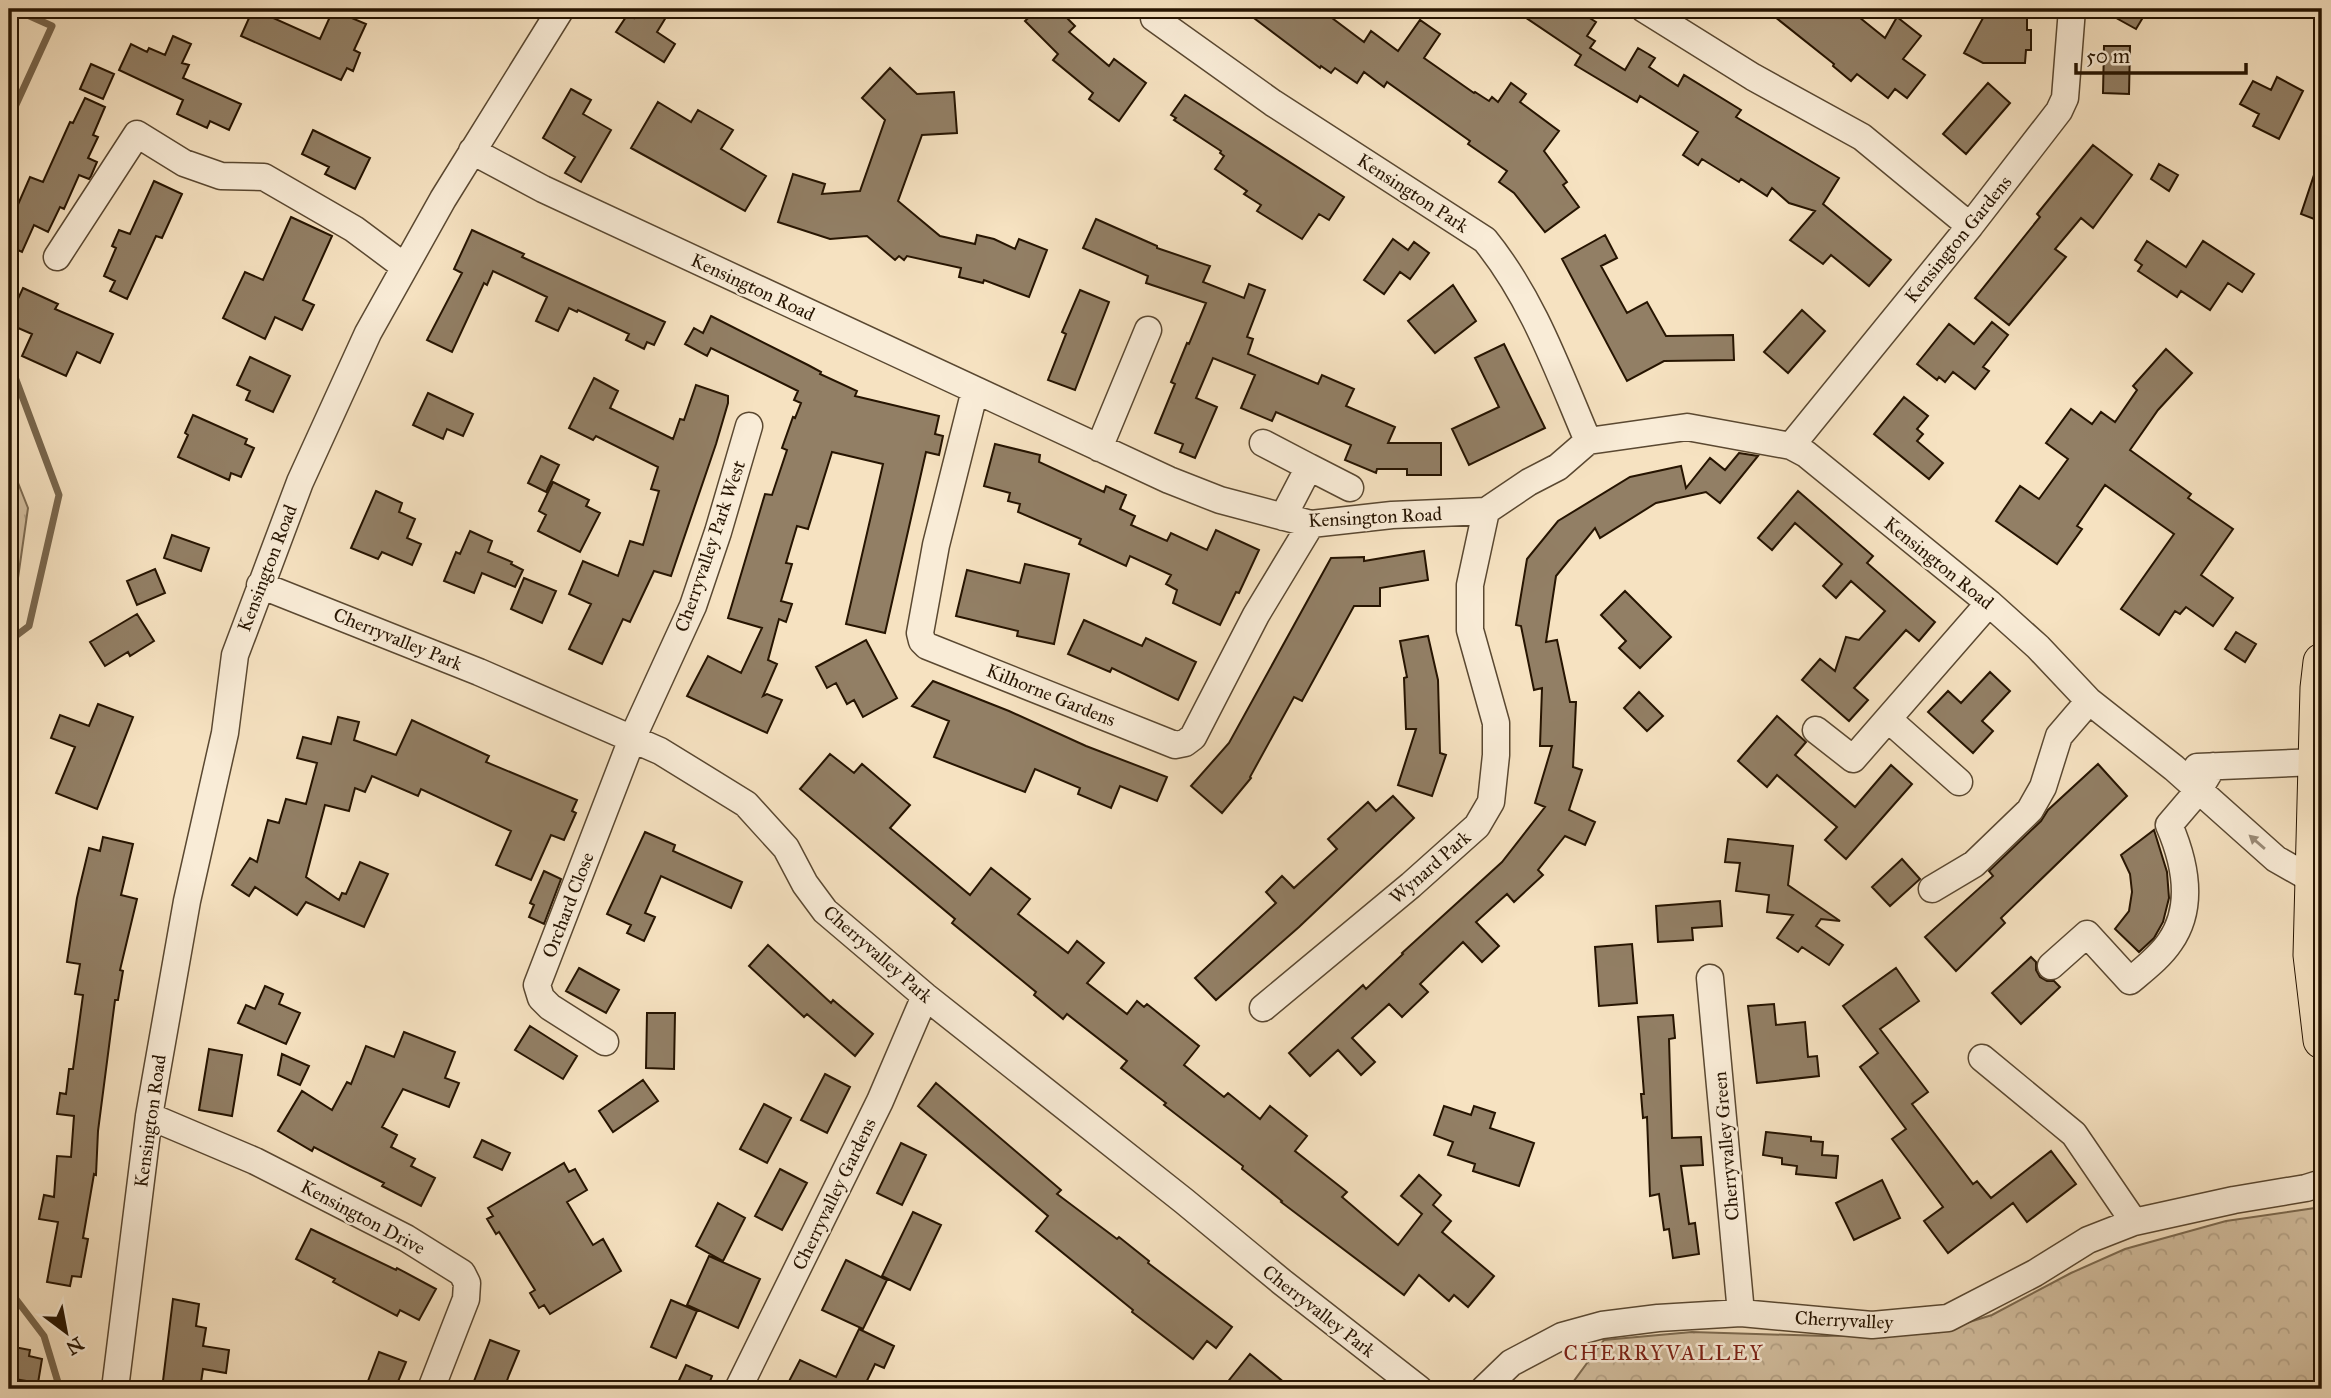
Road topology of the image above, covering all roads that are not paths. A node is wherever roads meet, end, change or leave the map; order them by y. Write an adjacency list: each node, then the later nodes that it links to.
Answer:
1 (561, 9): 5 (street)
2 (1644, 9): 6 (street)
3 (2072, 9): 6 (street, Kensington Gardens)
4 (1154, 18): 12 (street, Kensington Park)
5 (472, 151): 8 (street, Kensington Road); 10 (street, Kensington Road)
6 (1970, 226): 14 (street, Kensington Gardens)
7 (57, 257): 8 (street)
8 (405, 267): 21 (street, Kensington Road)
9 (1148, 330): 15 (street)
10 (975, 390): 15 (street, Kensington Road); 20 (street, Kilhorne Gardens)
11 (748, 426): 27 (street, Cherryvalley Park West)
12 (1588, 441): 14 (street, Kensington Road); 18 (street)
13 (1263, 443): 16 (street)
14 (1791, 446): 22 (street, Kensington Road)
15 (1099, 448): 19 (street, Kensington Road)
16 (1309, 467): 17 (street); 19 (street)
17 (1350, 488)
18 (1486, 511): 20 (street, Kensington Road); 38 (street, Wynard Park)
19 (1283, 517): 20 (street, Kensington Road)
20 (1311, 524)
21 (260, 585): 27 (street, Cherryvalley Park); 42 (street, Kensington Road)
22 (1989, 603): 24 (street, Kensington Road); 25 (street)
23 (2322, 662): 28 (highway)
24 (2089, 701): 30 (street, Kensington Road); 34 (street)
25 (1888, 719): 26 (street); 31 (street)
26 (1816, 730)
27 (632, 740): 37 (street, Cherryvalley Park); 40 (street, Orchard Close)
28 (2317, 762): 29 (street); 33 (highway)
29 (2213, 766): 30 (street); 32 (street)
30 (2174, 768): 32 (street, Kensington Road)
31 (1959, 782)
32 (2198, 791): 33 (street, Kensington Road, one-way to 32); 35 (street)
33 (2313, 880): 39 (highway)
34 (1932, 889)
35 (2051, 966)
36 (1710, 978): 45 (street, Cherryvalley Green)
37 (925, 996): 48 (street, Cherryvalley Gardens); 49 (street, Cherryvalley Park)
38 (1264, 1008)
39 (2322, 1040)
40 (605, 1042)
41 (1982, 1058): 44 (street)
42 (149, 1116): 46 (street, Kensington Road); 47 (street, Kensington Drive)
43 (2322, 1183): 44 (street, Cherryvalley)
44 (2134, 1222): 45 (street, Cherryvalley)
45 (1741, 1313): 50 (street, Cherryvalley)
46 (115, 1389)
47 (431, 1389)
48 (738, 1389)
49 (1419, 1389)
50 (1484, 1389)

